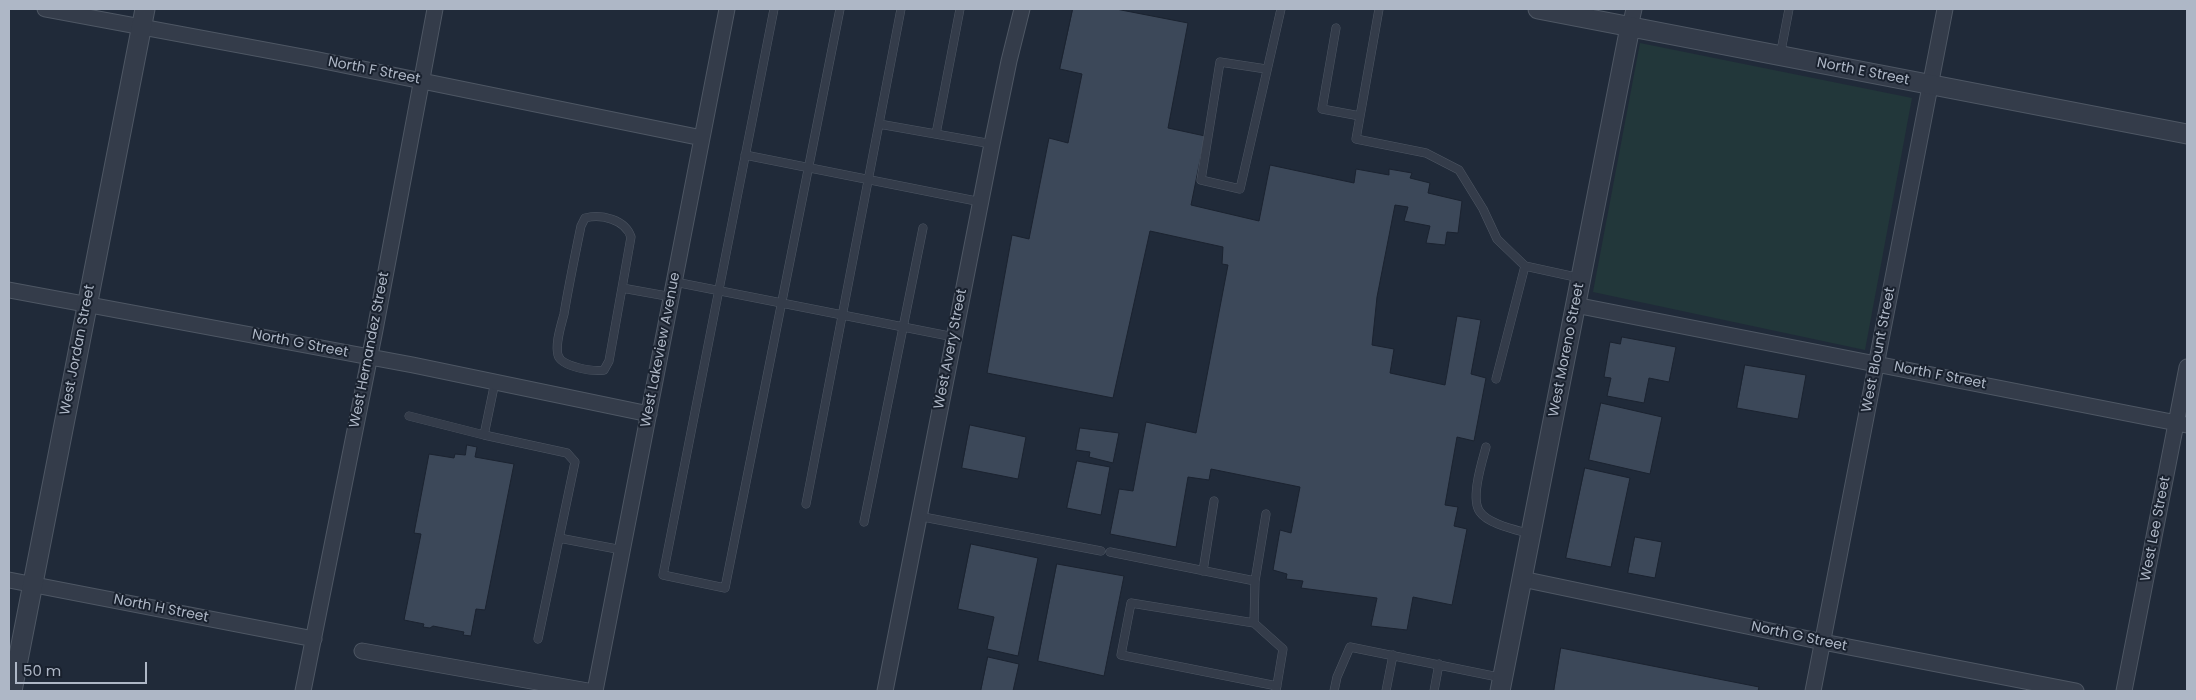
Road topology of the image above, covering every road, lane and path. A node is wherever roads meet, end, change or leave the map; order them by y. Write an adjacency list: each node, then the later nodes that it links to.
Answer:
1 (45, 9): 14 (street, North F Street)
2 (435, 9): 19 (street, West Hernandez Street)
3 (727, 9): 25 (street, West Lakeview Avenue)
4 (774, 9): 27 (lane)
5 (840, 9): 28 (lane)
6 (902, 9): 22 (lane)
7 (960, 9): 23 (lane)
8 (1022, 9): 26 (street, West Avery Street)
9 (1281, 9): 18 (lane)
10 (1379, 9): 21 (lane)
11 (1538, 9): 15 (street, North E Street)
12 (1789, 9): 17 (lane)
13 (1945, 9): 20 (street, West Blount Street)
14 (143, 18): 19 (street, North F Street); 39 (street, West Jordan Street)
15 (1632, 18): 17 (street, North E Street); 33 (street, West Moreno Street)
16 (1336, 28): 21 (lane)
17 (1780, 56): 20 (street, North E Street)
18 (1266, 69): 18 (lane)
19 (422, 81): 25 (street, North F Street); 44 (street, West Hernandez Street)
20 (1930, 85): 24 (street, North E Street); 45 (street, West Blount Street)
21 (1360, 116): 32 (lane)
22 (879, 124): 23 (lane); 29 (lane)
23 (936, 134): 26 (lane)
24 (2187, 134)
25 (702, 138): 36 (street, West Lakeview Avenue)
26 (992, 144): 30 (street, West Avery Street)
27 (745, 155): 28 (lane); 37 (lane)
28 (808, 168): 29 (lane); 38 (lane)
29 (868, 180): 30 (lane); 41 (lane)
30 (981, 202): 43 (street, West Avery Street)
31 (923, 228): 42 (lane)
32 (1525, 266): 33 (lane); 47 (lane)
33 (1580, 278): 40 (street, West Moreno Street)
34 (622, 288): 34 (lane); 36 (lane)
35 (9, 290): 39 (street, North G Street)
36 (673, 290): 37 (lane); 49 (street, West Lakeview Avenue)
37 (718, 291): 38 (lane); 38 (lane)
38 (781, 304): 41 (lane)
39 (87, 305): 44 (street, North G Street); 68 (street, West Jordan Street)
40 (1575, 305): 45 (street, North F Street); 59 (street, West Moreno Street)
41 (842, 316): 42 (lane); 55 (lane)
42 (903, 327): 43 (lane); 58 (lane)
43 (954, 337): 57 (street, West Avery Street)
44 (369, 357): 48 (street, North G Street); 70 (street, West Hernandez Street)
45 (1876, 364): 51 (street, North F Street); 72 (street, West Blount Street)
46 (2187, 367): 51 (street, West Lee Street)
47 (1496, 379)
48 (495, 382): 49 (street, North G Street); 52 (lane)
49 (649, 414): 61 (street, West Lakeview Avenue)
50 (409, 416): 52 (lane)
51 (2182, 423): 88 (street, West Lee Street)
52 (484, 435): 60 (lane)
53 (1486, 447): 59 (lane)
54 (1214, 501): 64 (lane)
55 (806, 504)
56 (1266, 514): 67 (lane)
57 (918, 516): 62 (lane); 82 (street, West Avery Street)
58 (864, 522)
59 (1531, 534): 65 (street, West Moreno Street)
60 (559, 538): 61 (lane); 71 (lane)
61 (622, 550): 81 (street, West Lakeview Avenue)
62 (1101, 550)
63 (1110, 552): 64 (lane)
64 (1203, 571): 67 (lane)
65 (1522, 579): 72 (street, North G Street); 76 (street, West Moreno Street)
66 (9, 580): 68 (street, North H Street)
67 (1255, 582): 69 (lane)
68 (32, 584): 70 (street, North H Street); 78 (street, West Jordan Street)
69 (1254, 623): 77 (lane); 77 (lane)
70 (314, 639): 79 (street, West Hernandez Street)
71 (538, 639)
72 (1822, 642): 86 (street, West Blount Street); 87 (street, North G Street)
73 (362, 650): 80 (street)
74 (1393, 655): 75 (lane); 83 (lane); 84 (lane)
75 (1439, 664): 76 (lane); 85 (lane)
76 (1501, 685)
77 (1276, 689)
78 (12, 691)
79 (303, 691)
80 (588, 691)
81 (595, 691)
82 (885, 691)
83 (1334, 691)
84 (1386, 691)
85 (1434, 691)
86 (1813, 691)
87 (2076, 691)
88 (2124, 691)

